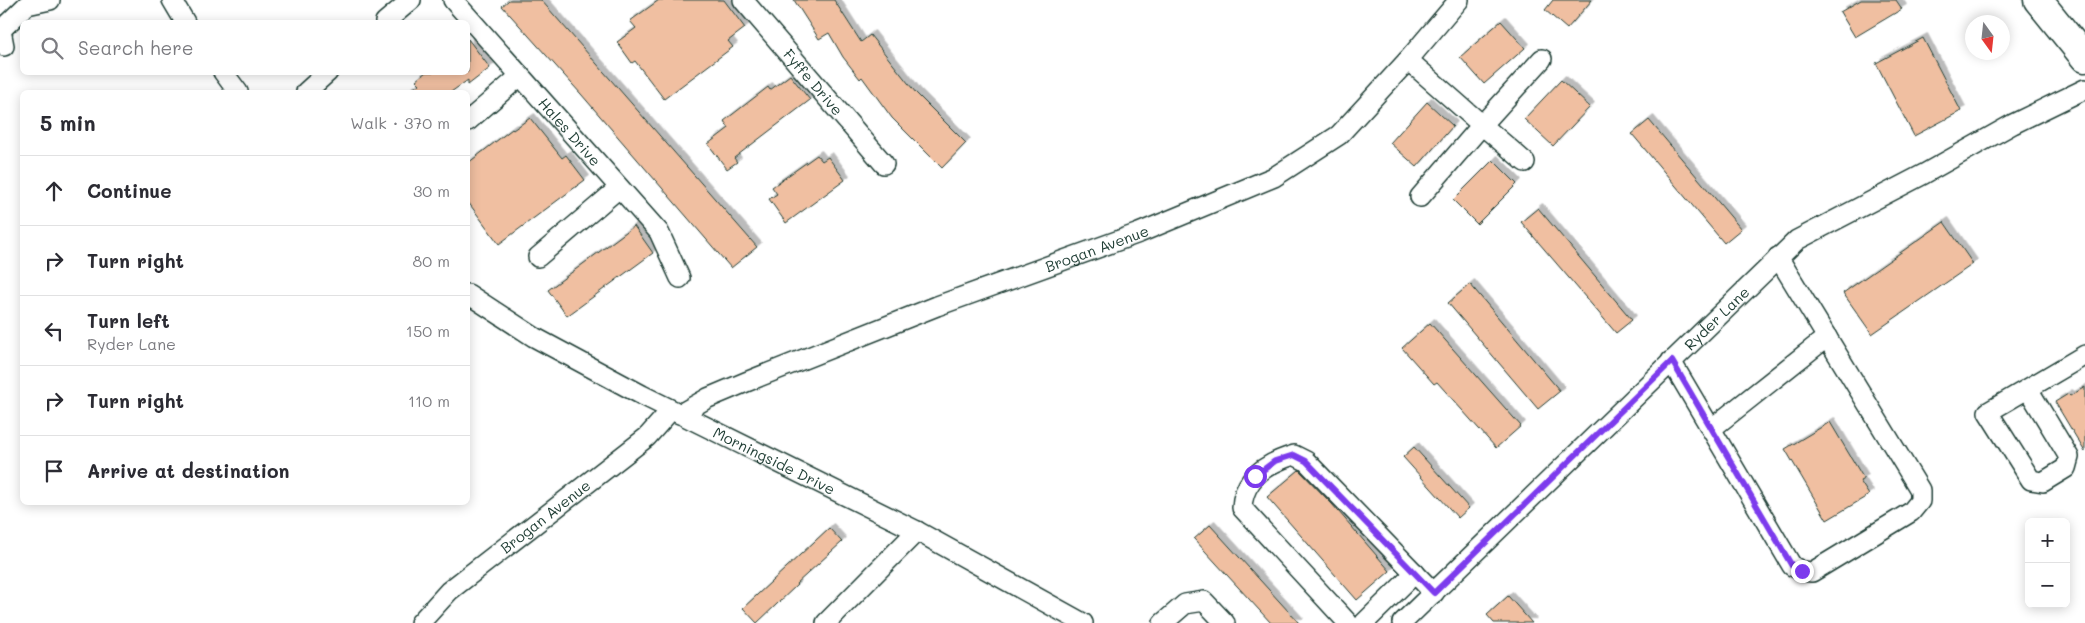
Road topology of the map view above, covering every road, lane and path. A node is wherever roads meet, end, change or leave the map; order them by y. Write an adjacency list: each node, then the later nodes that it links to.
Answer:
1 (50, 0): 10 (street)
2 (172, 0): 8 (street)
3 (411, 0): 9 (street)
4 (453, 0): 16 (street, Hales Drive)
5 (743, 0): 23 (street, Fyffe Drive)
6 (1460, 0): 13 (street, Brogan Avenue)
7 (2038, 0): 11 (highway)
8 (184, 20)
9 (387, 20)
10 (4, 46)
11 (2085, 58)
12 (1542, 59): 21 (street)
13 (1408, 60): 21 (street); 34 (street, Brogan Avenue)
14 (225, 75): 18 (street)
15 (325, 75): 19 (street)
16 (520, 76): 20 (street); 24 (street, Hales Drive)
17 (2085, 88): 27 (street, Ryder Lane)
18 (236, 90)
19 (308, 90)
20 (470, 119)
21 (1482, 126): 22 (street); 25 (street)
22 (1525, 162)
23 (884, 164)
24 (619, 188): 26 (street); 28 (street, Hales Drive)
25 (1420, 196)
26 (538, 256)
27 (1778, 257): 30 (street); 32 (street, Ryder Lane)
28 (680, 278)
29 (470, 295): 34 (street, Morningside Drive)
30 (1827, 337): 35 (street); 35 (street)
31 (2085, 355): 33 (street)
32 (1672, 361): 35 (street); 38 (street, Ryder Lane)
33 (2028, 389): 33 (street)
34 (676, 412): 36 (street, Morningside Drive); 39 (street, Brogan Avenue)
35 (1711, 429)
36 (917, 531): 40 (street); 41 (street, Morningside Drive)
37 (1414, 573): 38 (street); 44 (street); 45 (street)
38 (1434, 593): 46 (street, Ryder Lane)
39 (420, 623)
40 (826, 623)
41 (1083, 623)
42 (1163, 623): 43 (street)
43 (1225, 623)
44 (1348, 623)
45 (1364, 623)
46 (1402, 623)

